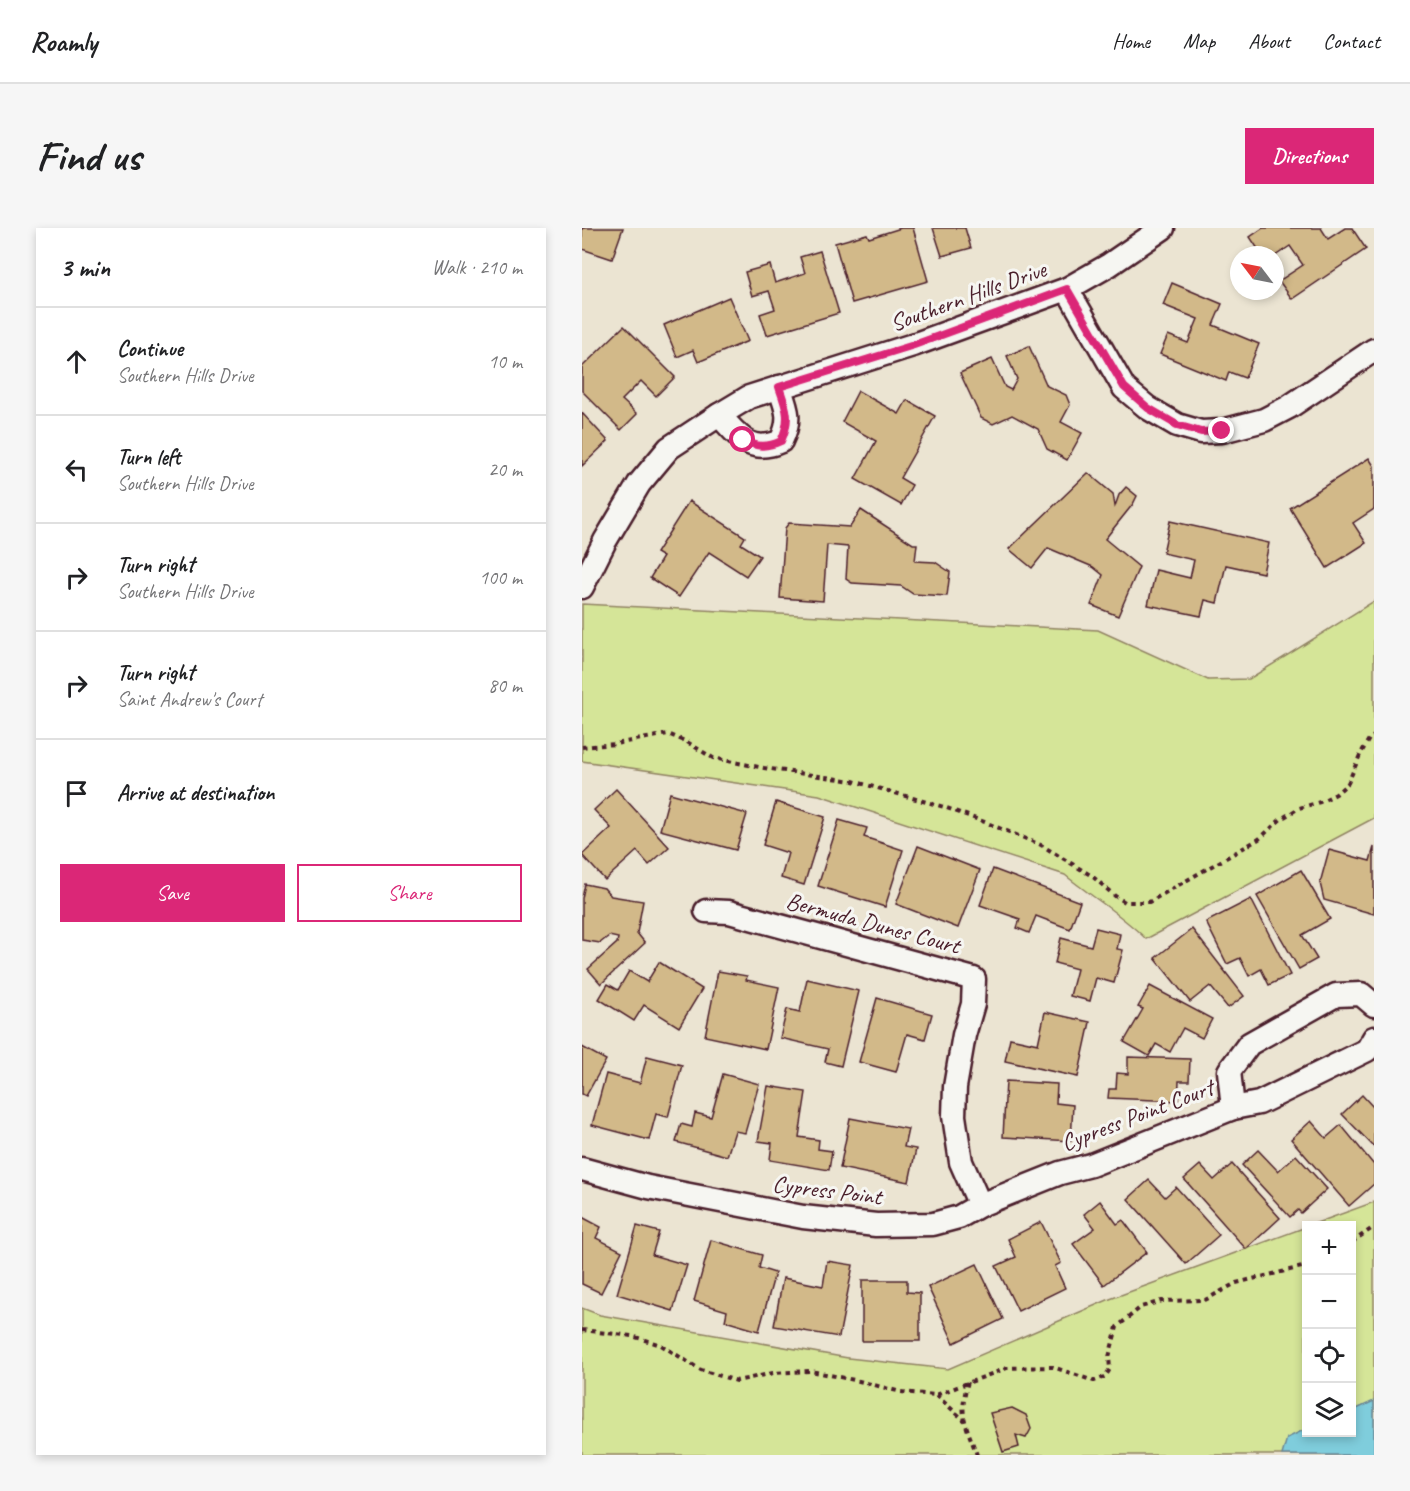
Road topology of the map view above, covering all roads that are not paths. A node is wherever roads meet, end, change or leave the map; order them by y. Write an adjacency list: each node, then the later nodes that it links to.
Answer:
1 (1163, 228): 2 (street, Southern Hills Drive)
2 (1067, 289): 3 (street); 4 (street, Southern Hills Drive)
3 (1374, 350)
4 (779, 387): 5 (street, Southern Hills Drive); 5 (street)
5 (719, 415): 6 (street, Southern Hills Drive)
6 (583, 581)
7 (706, 911): 13 (street, Bermuda Dunes Court)
8 (1374, 1005): 10 (street, Cypress Point Court)
9 (1374, 1038): 10 (street, Cypress Point Court)
10 (1233, 1108): 12 (street, Cypress Point Court)
11 (582, 1169): 13 (street, Cypress Point)
12 (1060, 1173): 13 (street, Cypress Point)
13 (980, 1204)

